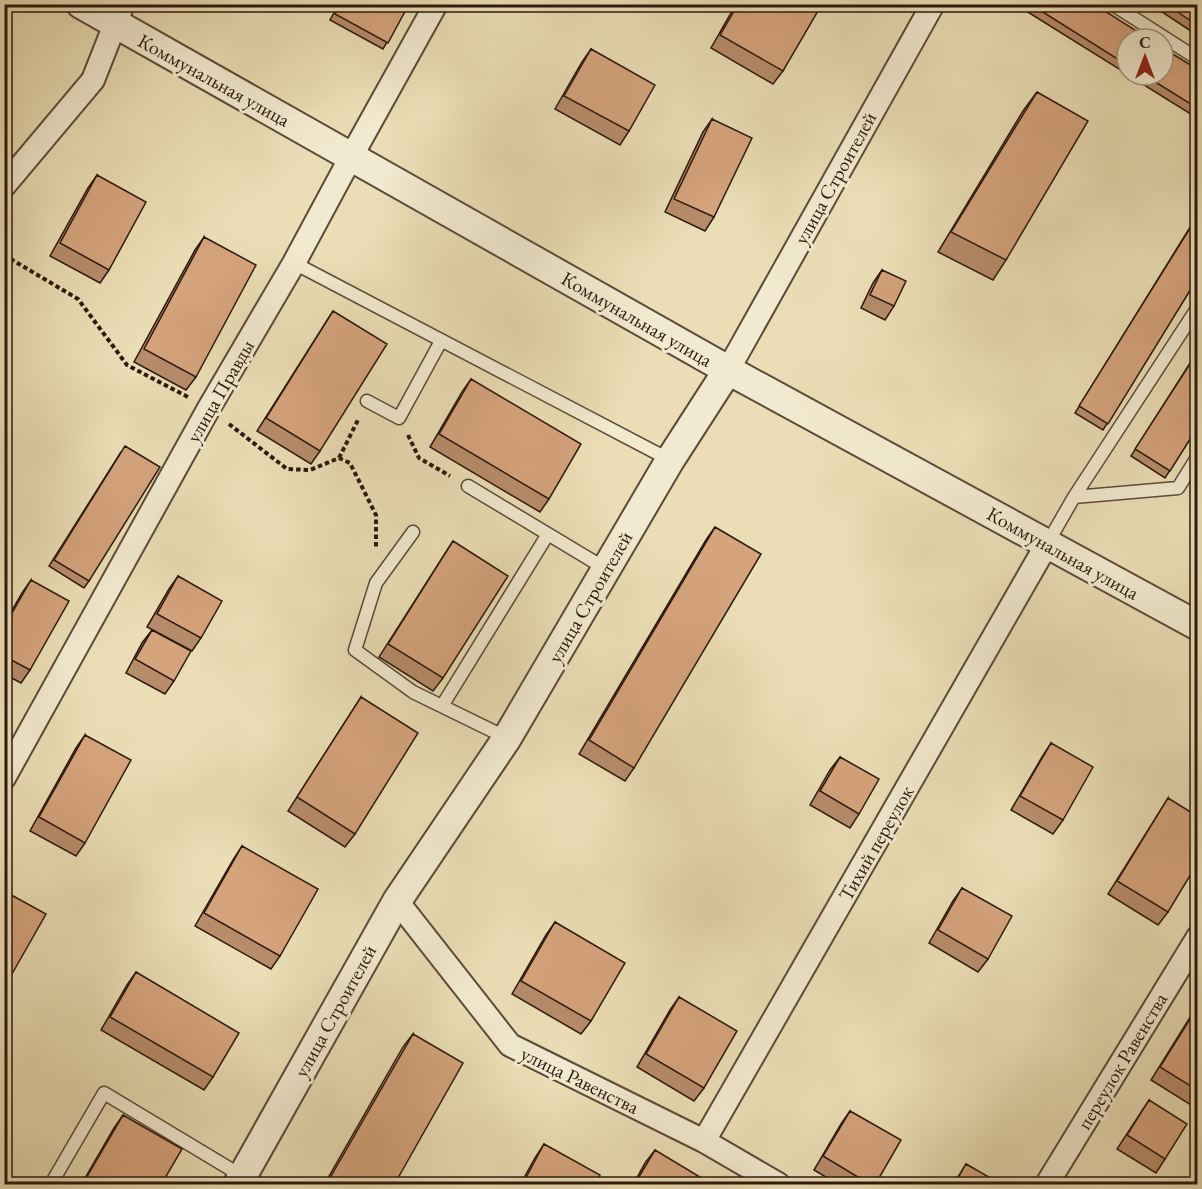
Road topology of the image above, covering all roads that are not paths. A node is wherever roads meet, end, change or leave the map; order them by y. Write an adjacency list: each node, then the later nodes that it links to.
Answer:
1 (81, 4): 5 (street, Коммунальная улица)
2 (436, 4): 7 (street, улица Правды)
3 (933, 4): 12 (street, улица Строителей)
4 (1112, 4): 6 (lane)
5 (118, 14): 7 (street, Коммунальная улица); 8 (street)
6 (1197, 59)
7 (351, 157): 9 (street, улица Правды); 12 (street, Коммунальная улица)
8 (4, 186)
9 (294, 263): 11 (lane); 25 (street, улица Правды)
10 (1197, 307): 17 (lane)
11 (441, 341): 13 (lane); 15 (lane)
12 (728, 370): 15 (street, улица Строителей); 20 (street, Коммунальная улица)
13 (367, 401)
14 (1197, 456): 17 (lane)
15 (670, 460): 21 (street, улица Строителей)
16 (468, 486): 19 (lane)
17 (1074, 497): 20 (lane)
18 (412, 532): 23 (lane)
19 (548, 534): 21 (lane); 23 (lane)
20 (1047, 544): 22 (street, Коммунальная улица); 28 (street, Тихий переулок)
21 (606, 569): 24 (street, улица Строителей)
22 (1197, 626)
23 (442, 706): 24 (lane)
24 (507, 738): 26 (street, улица Строителей)
25 (4, 778)
26 (397, 902): 28 (street, улица Равенства); 29 (street, улица Строителей)
27 (1197, 937): 32 (street, переулок Равенства)
28 (704, 1141): 31 (street, улица Равенства)
29 (240, 1180): 30 (lane)
30 (51, 1185)
31 (778, 1185)
32 (1047, 1185)

